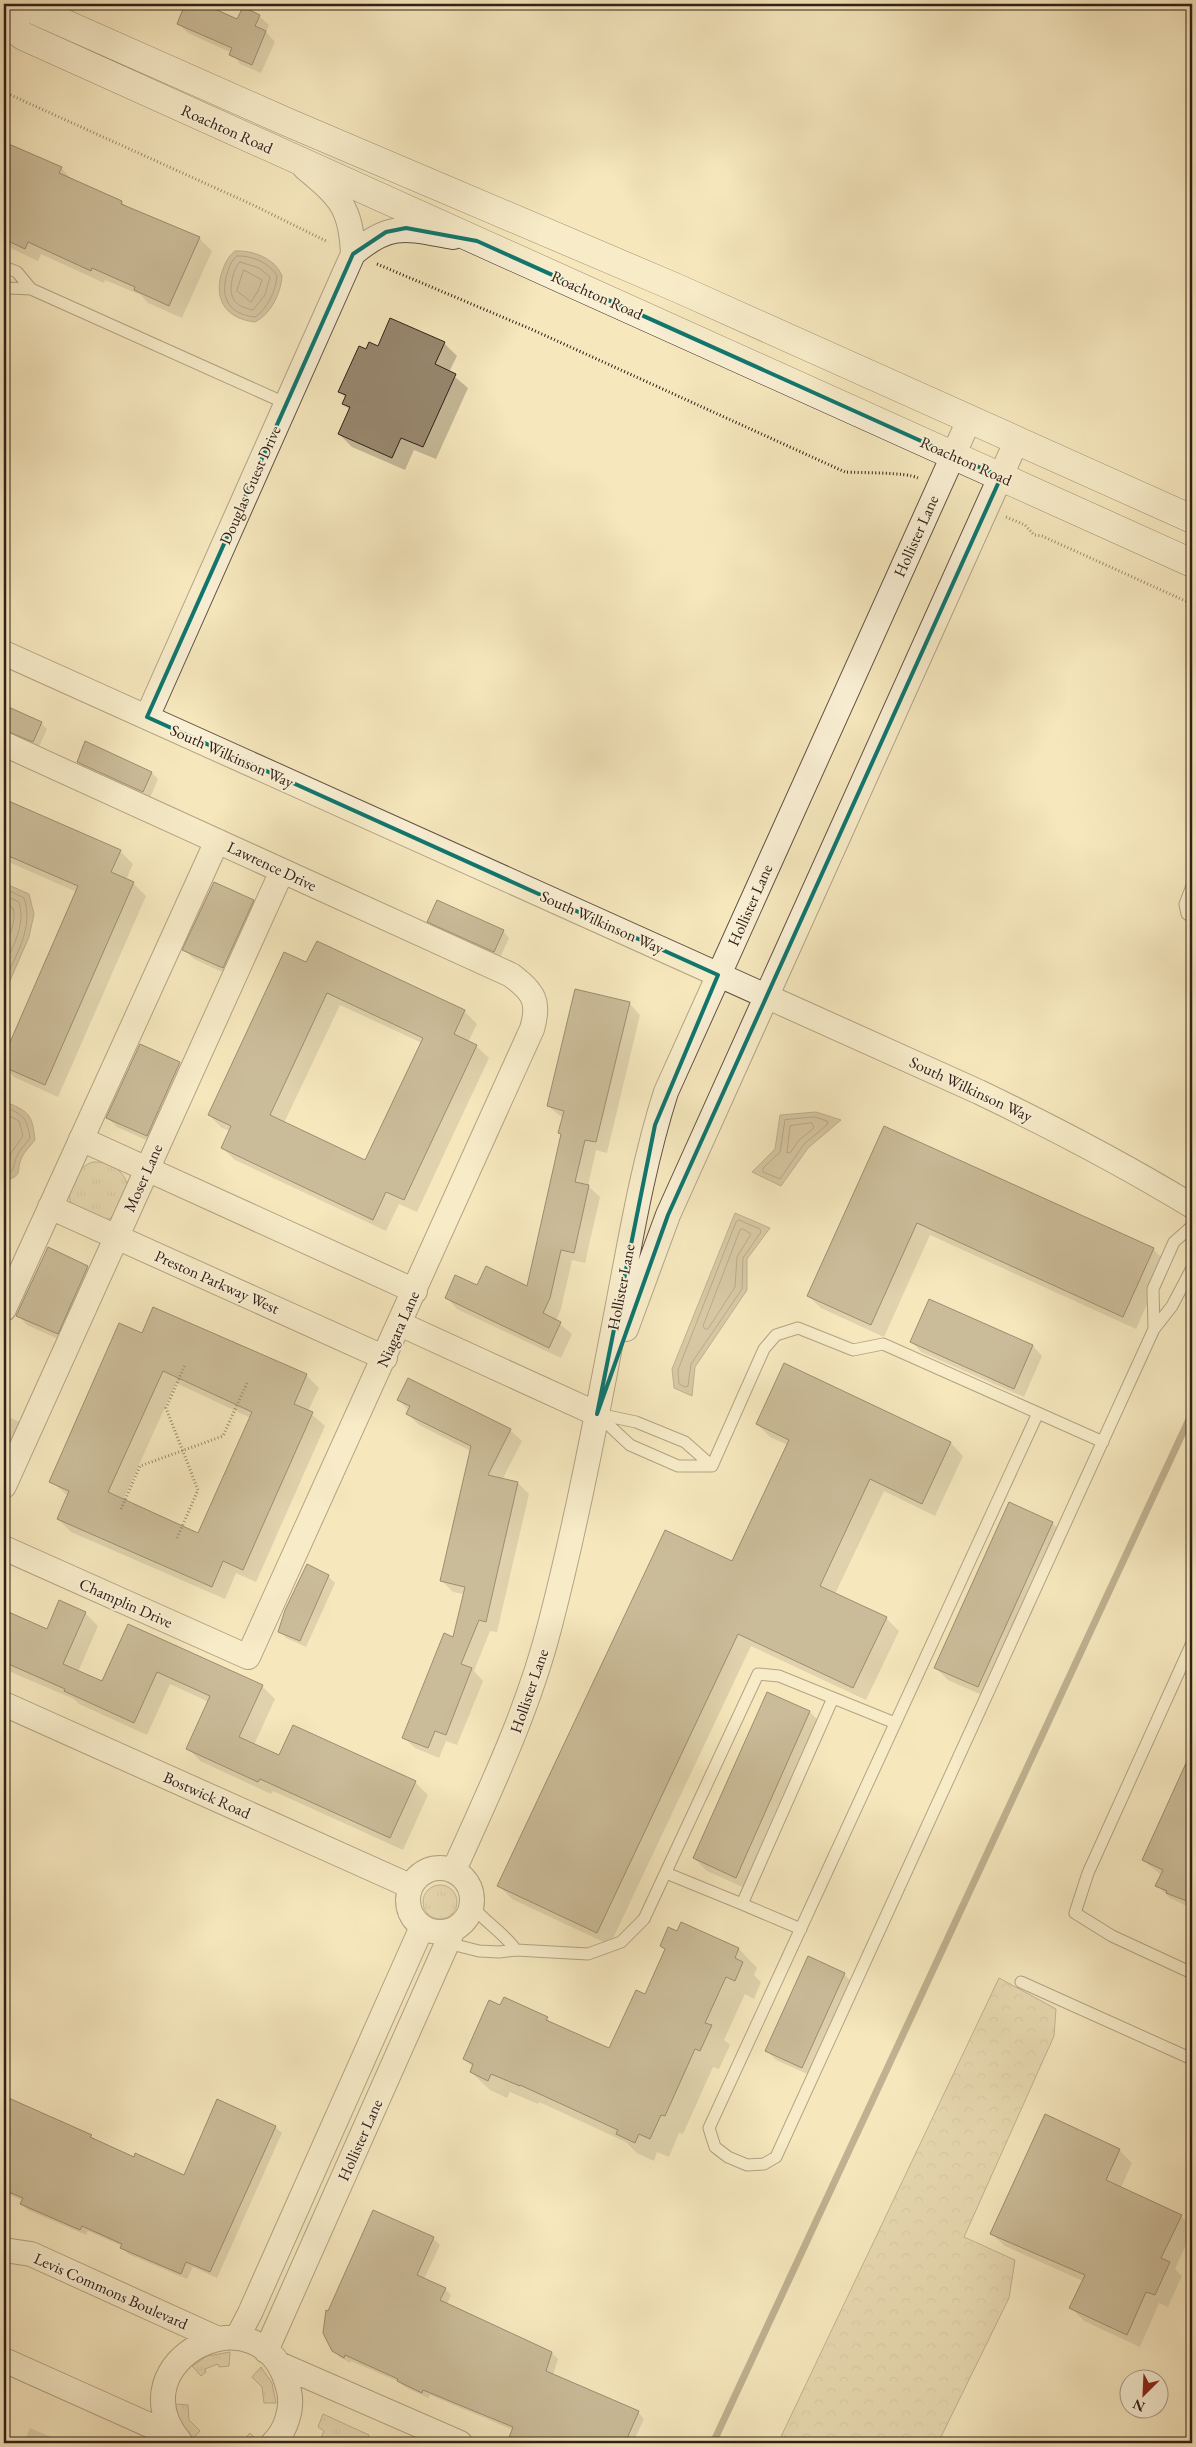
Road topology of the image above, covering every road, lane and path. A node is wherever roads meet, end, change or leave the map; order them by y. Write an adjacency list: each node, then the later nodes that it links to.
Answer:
1 (10, 4): 11 (street, Roachton Road)
2 (4, 22): 4 (street, Roachton Road)
3 (4, 92): 6 (path)
4 (293, 158): 5 (street, Roachton Road); 6 (street, Douglas Guest Drive)
5 (477, 241): 6 (street, Douglas Guest Drive); 13 (street, Roachton Road)
6 (352, 253): 10 (street, Douglas Guest Drive); 14 (path)
7 (4, 267): 9 (lane)
8 (4, 286): 9 (lane)
9 (31, 289): 10 (lane)
10 (285, 403): 21 (street, Douglas Guest Drive)
11 (970, 418): 12 (street, Roachton Road); 13 (street, Hollister Lane)
12 (1017, 440): 15 (street, Hollister Lane); 16 (street, Roachton Road)
13 (953, 455): 15 (street, Roachton Road); 27 (street, Hollister Lane)
14 (910, 474)
15 (1001, 477): 18 (street, Roachton Road); 28 (street, Hollister Lane)
16 (1192, 519)
17 (1025, 525): 19 (path)
18 (1192, 563)
19 (1192, 604)
20 (4, 653): 21 (street, South Wilkinson Way)
21 (146, 717): 27 (street, South Wilkinson Way)
22 (4, 744): 23 (street, Lawrence Drive)
23 (216, 841): 24 (street, Lawrence Drive); 30 (street)
24 (282, 871): 29 (street, Lawrence Drive); 31 (street, Moser Lane)
25 (1192, 886): 26 (lane)
26 (1192, 917)
27 (718, 975): 28 (street, South Wilkinson Way); 45 (street, Hollister Lane)
28 (765, 996): 32 (street, South Wilkinson Way); 45 (street, Hollister Lane)
29 (534, 998): 37 (street, Niagara Lane)
30 (81, 1139): 31 (street); 33 (street)
31 (147, 1170): 35 (street, Moser Lane); 37 (street)
32 (1192, 1206)
33 (50, 1207): 35 (street, Preston Parkway West); 38 (street)
34 (1192, 1226): 40 (lane)
35 (117, 1237): 41 (street, Preston Parkway West); 49 (street, Moser Lane)
36 (1192, 1268): 40 (lane)
37 (415, 1291): 39 (street, Niagara Lane)
38 (4, 1309)
39 (400, 1324): 41 (street, Niagara Lane); 45 (street)
40 (1154, 1329): 46 (lane)
41 (385, 1358): 54 (street, Niagara Lane)
42 (185, 1365): 47 (path)
43 (247, 1384): 47 (path)
44 (1038, 1413): 46 (lane); 48 (lane); 57 (lane)
45 (597, 1414): 48 (lane); 48 (lane); 58 (street, Hollister Lane)
46 (1103, 1442): 64 (lane)
47 (182, 1449): 50 (path); 51 (path)
48 (712, 1466)
49 (4, 1486)
50 (121, 1509)
51 (178, 1538)
52 (4, 1548): 54 (street, Champlin Drive)
53 (1192, 1643): 67 (lane)
54 (248, 1657)
55 (833, 1698): 57 (lane); 59 (lane); 61 (lane)
56 (4, 1704): 60 (street, Bostwick Road)
57 (895, 1724): 64 (lane)
58 (454, 1870): 60 (street); 62 (street)
59 (666, 1873): 61 (lane); 66 (lane)
60 (410, 1886): 63 (street)
61 (742, 1904): 64 (lane)
62 (472, 1906): 65 (street, Hollister Lane); 66 (lane)
63 (422, 1927): 65 (street); 71 (street, Hollister Lane)
64 (801, 1929)
65 (450, 1937): 66 (lane); 72 (street, Hollister Lane)
66 (516, 1950)
67 (1192, 1972)
68 (1021, 1982): 69 (lane)
69 (1192, 2059)
70 (4, 2250): 71 (street, Levis Commons Boulevard)
71 (227, 2338): 72 (street, Levis Commons Boulevard); 74 (street, Levis Commons Boulevard)
72 (272, 2357): 75 (street); 76 (street, Levis Commons Boulevard)
73 (4, 2360): 74 (street, Levis Commons Boulevard)
74 (178, 2440)
75 (273, 2443)
76 (460, 2443)

